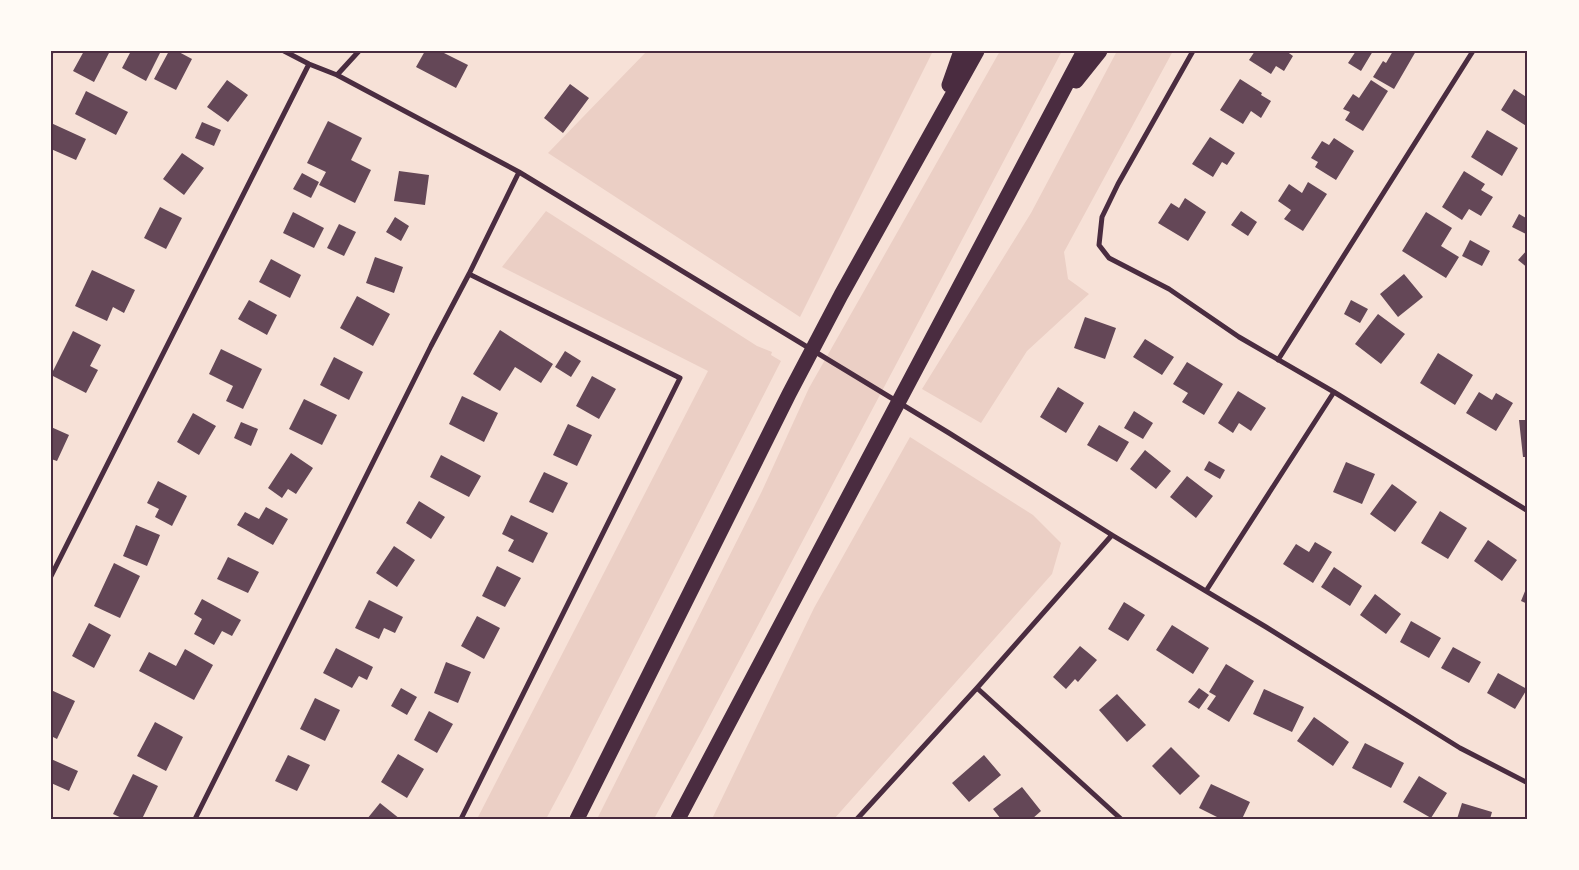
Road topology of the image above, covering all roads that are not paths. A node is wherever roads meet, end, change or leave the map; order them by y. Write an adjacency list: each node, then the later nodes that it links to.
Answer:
1 (284, 51): 9 (street)
2 (359, 51): 10 (street)
3 (961, 51): 12 (highway)
4 (976, 51): 12 (highway)
5 (1084, 51): 11 (highway)
6 (1100, 51): 11 (highway)
7 (1193, 51): 15 (street)
8 (1473, 51): 15 (street)
9 (309, 64): 10 (street); 19 (street)
10 (337, 74): 13 (street)
11 (1053, 109): 26 (highway)
12 (934, 127): 25 (highway)
13 (519, 172): 14 (street); 18 (street)
14 (469, 274): 23 (street); 24 (street)
15 (1278, 360): 16 (street)
16 (1334, 392): 17 (street); 20 (street)
17 (1528, 511)
18 (1112, 534): 20 (street); 21 (street)
19 (51, 576)
20 (1206, 591): 22 (street)
21 (977, 688): 27 (street); 28 (street)
22 (1528, 783)
23 (195, 819)
24 (461, 819)
25 (577, 819)
26 (678, 819)
27 (857, 819)
28 (1121, 819)

